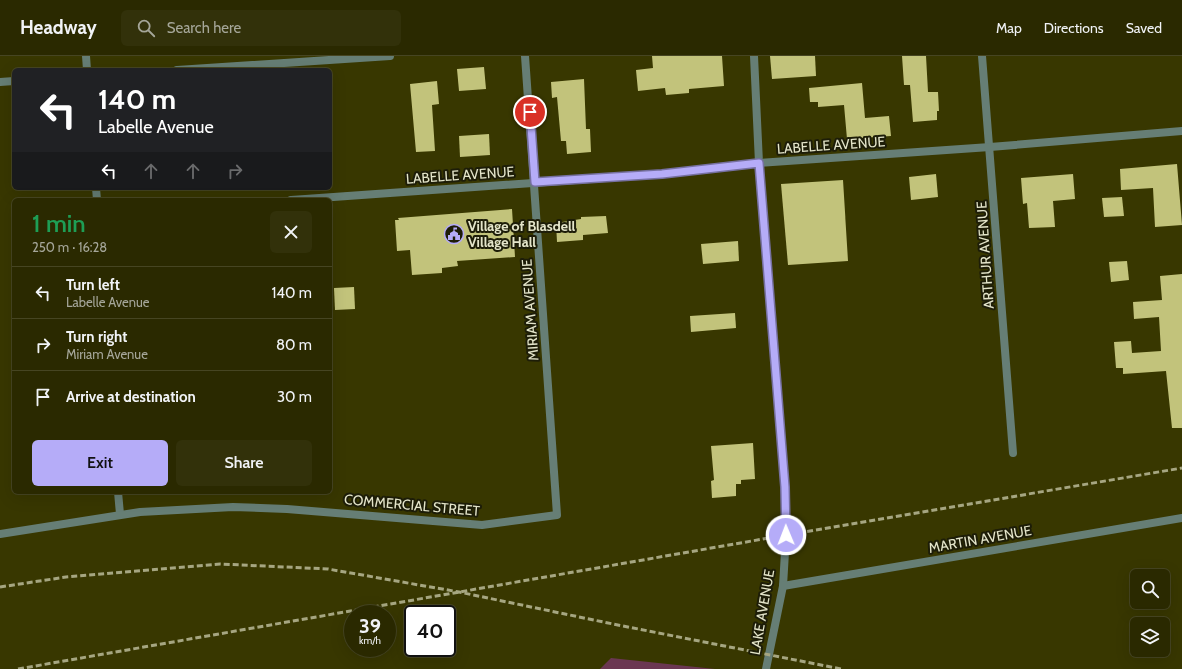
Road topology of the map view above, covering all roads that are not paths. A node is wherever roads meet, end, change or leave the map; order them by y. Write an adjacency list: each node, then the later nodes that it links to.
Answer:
1 (86, 56): 6 (street)
2 (390, 56): 7 (street)
3 (525, 56): 13 (street, MIRIAM AVENUE)
4 (754, 56): 12 (street, LAKE AVENUE)
5 (982, 56): 11 (street, ARTHUR AVENUE)
6 (87, 68)
7 (207, 68)
8 (12, 81): 9 (street)
9 (0, 82)
10 (1182, 131): 11 (street, LABELLE AVENUE)
11 (990, 147): 12 (street, LABELLE AVENUE); 15 (street, ARTHUR AVENUE)
12 (759, 163): 13 (street, LABELLE AVENUE); 21 (street, LAKE AVENUE)
13 (535, 182): 14 (street, LABELLE AVENUE); 18 (street, MIRIAM AVENUE)
14 (318, 198)
15 (1014, 453)
16 (118, 494): 17 (street)
17 (120, 514): 18 (street, COMMERCIAL STREET); 20 (street, COMMERCIAL STREET)
18 (557, 515)
19 (1182, 518): 21 (street, MARTIN AVENUE)
20 (0, 534)
21 (783, 586): 22 (street, LAKE AVENUE)
22 (766, 669)

